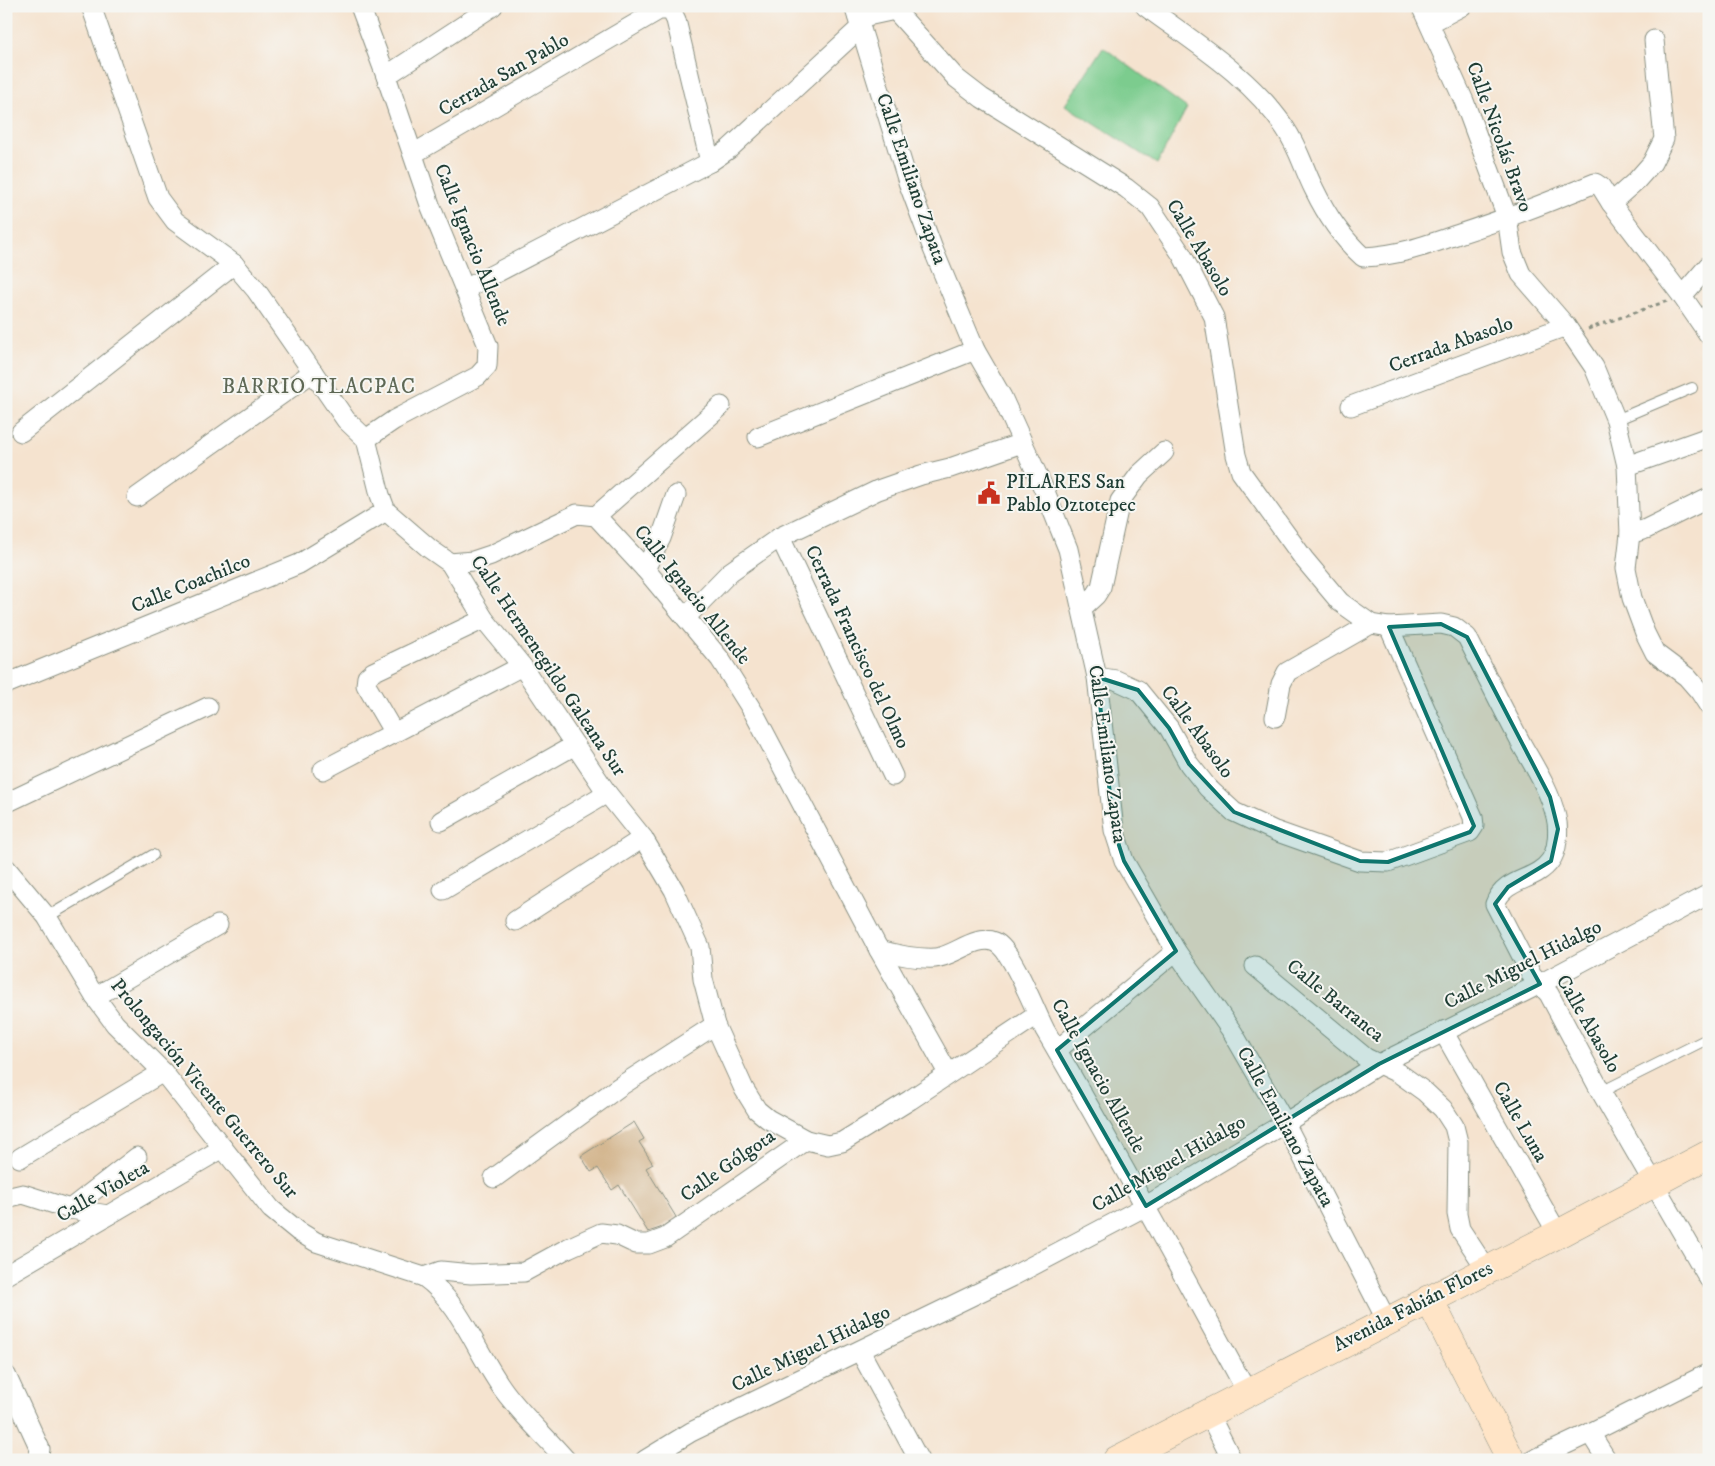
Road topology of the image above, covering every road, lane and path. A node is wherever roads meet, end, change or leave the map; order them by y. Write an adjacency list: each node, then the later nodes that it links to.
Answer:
1 (91, 6): 16 (street)
2 (360, 6): 11 (street, Calle Ignacio Allende)
3 (493, 6): 11 (street)
4 (1145, 6): 15 (street)
5 (1421, 6): 9 (street, Calle Nicolás Bravo)
6 (1462, 6): 9 (street)
7 (899, 8): 8 (street); 47 (street, Calle Abasolo)
8 (858, 17): 13 (street); 22 (street, Calle Emiliano Zapata)
9 (1430, 23): 15 (street, Calle Nicolás Bravo)
10 (1654, 40): 14 (street)
11 (386, 76): 12 (street, Calle Ignacio Allende)
12 (413, 154): 13 (street, Cerrada San Pablo); 18 (street, Calle Ignacio Allende)
13 (710, 162): 18 (street)
14 (1611, 203): 15 (street); 19 (street)
15 (1507, 218): 20 (street, Calle Nicolás Bravo)
16 (234, 264): 23 (street); 28 (street)
17 (1709, 265): 19 (street)
18 (465, 289): 31 (street, Calle Ignacio Allende)
19 (1682, 296): 20 (path); 21 (street)
20 (1569, 330): 26 (street, Cerrada Abasolo); 27 (street, Calle Nicolás Bravo)
21 (1709, 336)
22 (975, 350): 29 (street); 32 (street, Calle Emiliano Zapata)
23 (313, 372): 31 (street); 36 (street)
24 (1692, 388): 27 (lane)
25 (721, 406): 39 (street)
26 (1351, 406)
27 (1616, 420): 34 (street, Calle Nicolás Bravo)
28 (21, 432)
29 (758, 437)
30 (1709, 437): 34 (street)
31 (366, 439): 38 (street)
32 (1022, 443): 41 (street); 44 (street, Calle Emiliano Zapata)
33 (1164, 452): 44 (street)
34 (1627, 466): 40 (street, Calle Nicolás Bravo)
35 (676, 496): 43 (street)
36 (137, 497)
37 (1709, 498): 40 (street)
38 (386, 511): 42 (street, Calle Hermenegildo Galeana Sur); 50 (street, Calle Coachilco)
39 (596, 516): 42 (street); 43 (street, Calle Ignacio Allende)
40 (1630, 534): 51 (street, Calle Nicolás Bravo)
41 (780, 537): 45 (street); 57 (street, Cerrada Francisco del Olmo)
42 (450, 563): 46 (street, Calle Hermenegildo Galeana Sur)
43 (645, 569): 45 (street, Calle Ignacio Allende)
44 (1082, 608): 49 (street, Calle Emiliano Zapata)
45 (686, 617): 69 (street, Calle Ignacio Allende)
46 (484, 619): 48 (street, Calle Hermenegildo Galeana Sur); 54 (street)
47 (1380, 626): 49 (street, Calle Abasolo); 53 (street); 72 (street, Calle Abasolo)
48 (522, 666): 54 (street); 55 (street, Calle Hermenegildo Galeana Sur)
49 (1098, 677): 70 (street, Calle Emiliano Zapata)
50 (6, 684)
51 (1709, 706)
52 (208, 707): 59 (street)
53 (1275, 717)
54 (394, 733): 56 (street)
55 (575, 745): 58 (street, Calle Hermenegildo Galeana Sur); 60 (street)
56 (323, 770)
57 (893, 776)
58 (607, 793): 61 (street, Calle Hermenegildo Galeana Sur); 64 (street)
59 (6, 803)
60 (441, 821)
61 (643, 838): 67 (street); 75 (street, Calle Hermenegildo Galeana Sur)
62 (153, 855): 66 (lane)
63 (6, 868): 66 (street, Prolongación Vicente Guerrero Sur)
64 (444, 890)
65 (1709, 894): 72 (street, Calle Miguel Hidalgo)
66 (47, 917): 73 (street, Prolongación Vicente Guerrero Sur)
67 (516, 920)
68 (218, 925): 73 (street)
69 (879, 950): 74 (street, Calle Ignacio Allende); 81 (street, Calle Ignacio Allende)
70 (1176, 950): 78 (street); 83 (street, Calle Emiliano Zapata)
71 (1255, 966): 79 (street, Calle Barranca)
72 (1540, 984): 76 (street, Calle Miguel Hidalgo); 82 (street, Calle Abasolo)
73 (95, 997): 80 (street, Prolongación Vicente Guerrero Sur)
74 (1037, 1015): 78 (street, Calle Ignacio Allende); 81 (street, Calle Gólgota)
75 (715, 1025): 84 (street, Calle Hermenegildo Galeana Sur); 89 (street)
76 (1443, 1031): 79 (street, Calle Miguel Hidalgo); 95 (street, Calle Luna)
77 (1709, 1038): 82 (lane)
78 (1057, 1050): 92 (street, Calle Ignacio Allende)
79 (1379, 1064): 83 (street, Calle Miguel Hidalgo); 96 (street, Calle Barranca)
80 (164, 1072): 85 (street, Prolongación Vicente Guerrero Sur); 88 (street)
81 (948, 1073): 84 (street, Calle Gólgota)
82 (1601, 1092): 90 (street, Calle Abasolo)
83 (1286, 1123): 92 (street, Calle Miguel Hidalgo); 101 (street, Calle Emiliano Zapata)
84 (806, 1140): 98 (street, Calle Gólgota)
85 (223, 1148): 94 (street, Calle Violeta); 98 (street, Prolongación Vicente Guerrero Sur)
86 (1709, 1154): 90 (main road, Avenida Fabián Flores)
87 (138, 1157): 93 (street)
88 (20, 1158)
89 (494, 1178)
90 (1654, 1184): 95 (main road, Avenida Fabián Flores); 99 (street, Calle Abasolo)
91 (6, 1198): 93 (street)
92 (1146, 1206): 102 (street, Calle Miguel Hidalgo); 105 (street, Calle Ignacio Allende)
93 (70, 1209): 94 (street)
94 (108, 1215): 97 (street, Calle Violeta)
95 (1558, 1234): 96 (main road, Avenida Fabián Flores)
96 (1487, 1270): 100 (main road, Avenida Fabián Flores)
97 (6, 1274)
98 (424, 1277): 109 (street, Prolongación Vicente Guerrero Sur)
99 (1709, 1279)
100 (1429, 1299): 101 (main road, Avenida Fabián Flores); 114 (main road)
101 (1387, 1320): 105 (main road, Avenida Fabián Flores)
102 (860, 1351): 110 (street, Calle Miguel Hidalgo); 111 (street)
103 (1709, 1373): 107 (street)
104 (6, 1375): 108 (street)
105 (1247, 1392): 106 (main road, Avenida Fabián Flores)
106 (1208, 1412): 112 (main road, Avenida Fabián Flores); 113 (street)
107 (1590, 1433): 115 (street); 116 (street)
108 (38, 1460)
109 (566, 1460)
110 (644, 1460)
111 (919, 1460)
112 (1117, 1460)
113 (1232, 1460)
114 (1511, 1460)
115 (1533, 1460)
116 (1607, 1460)

